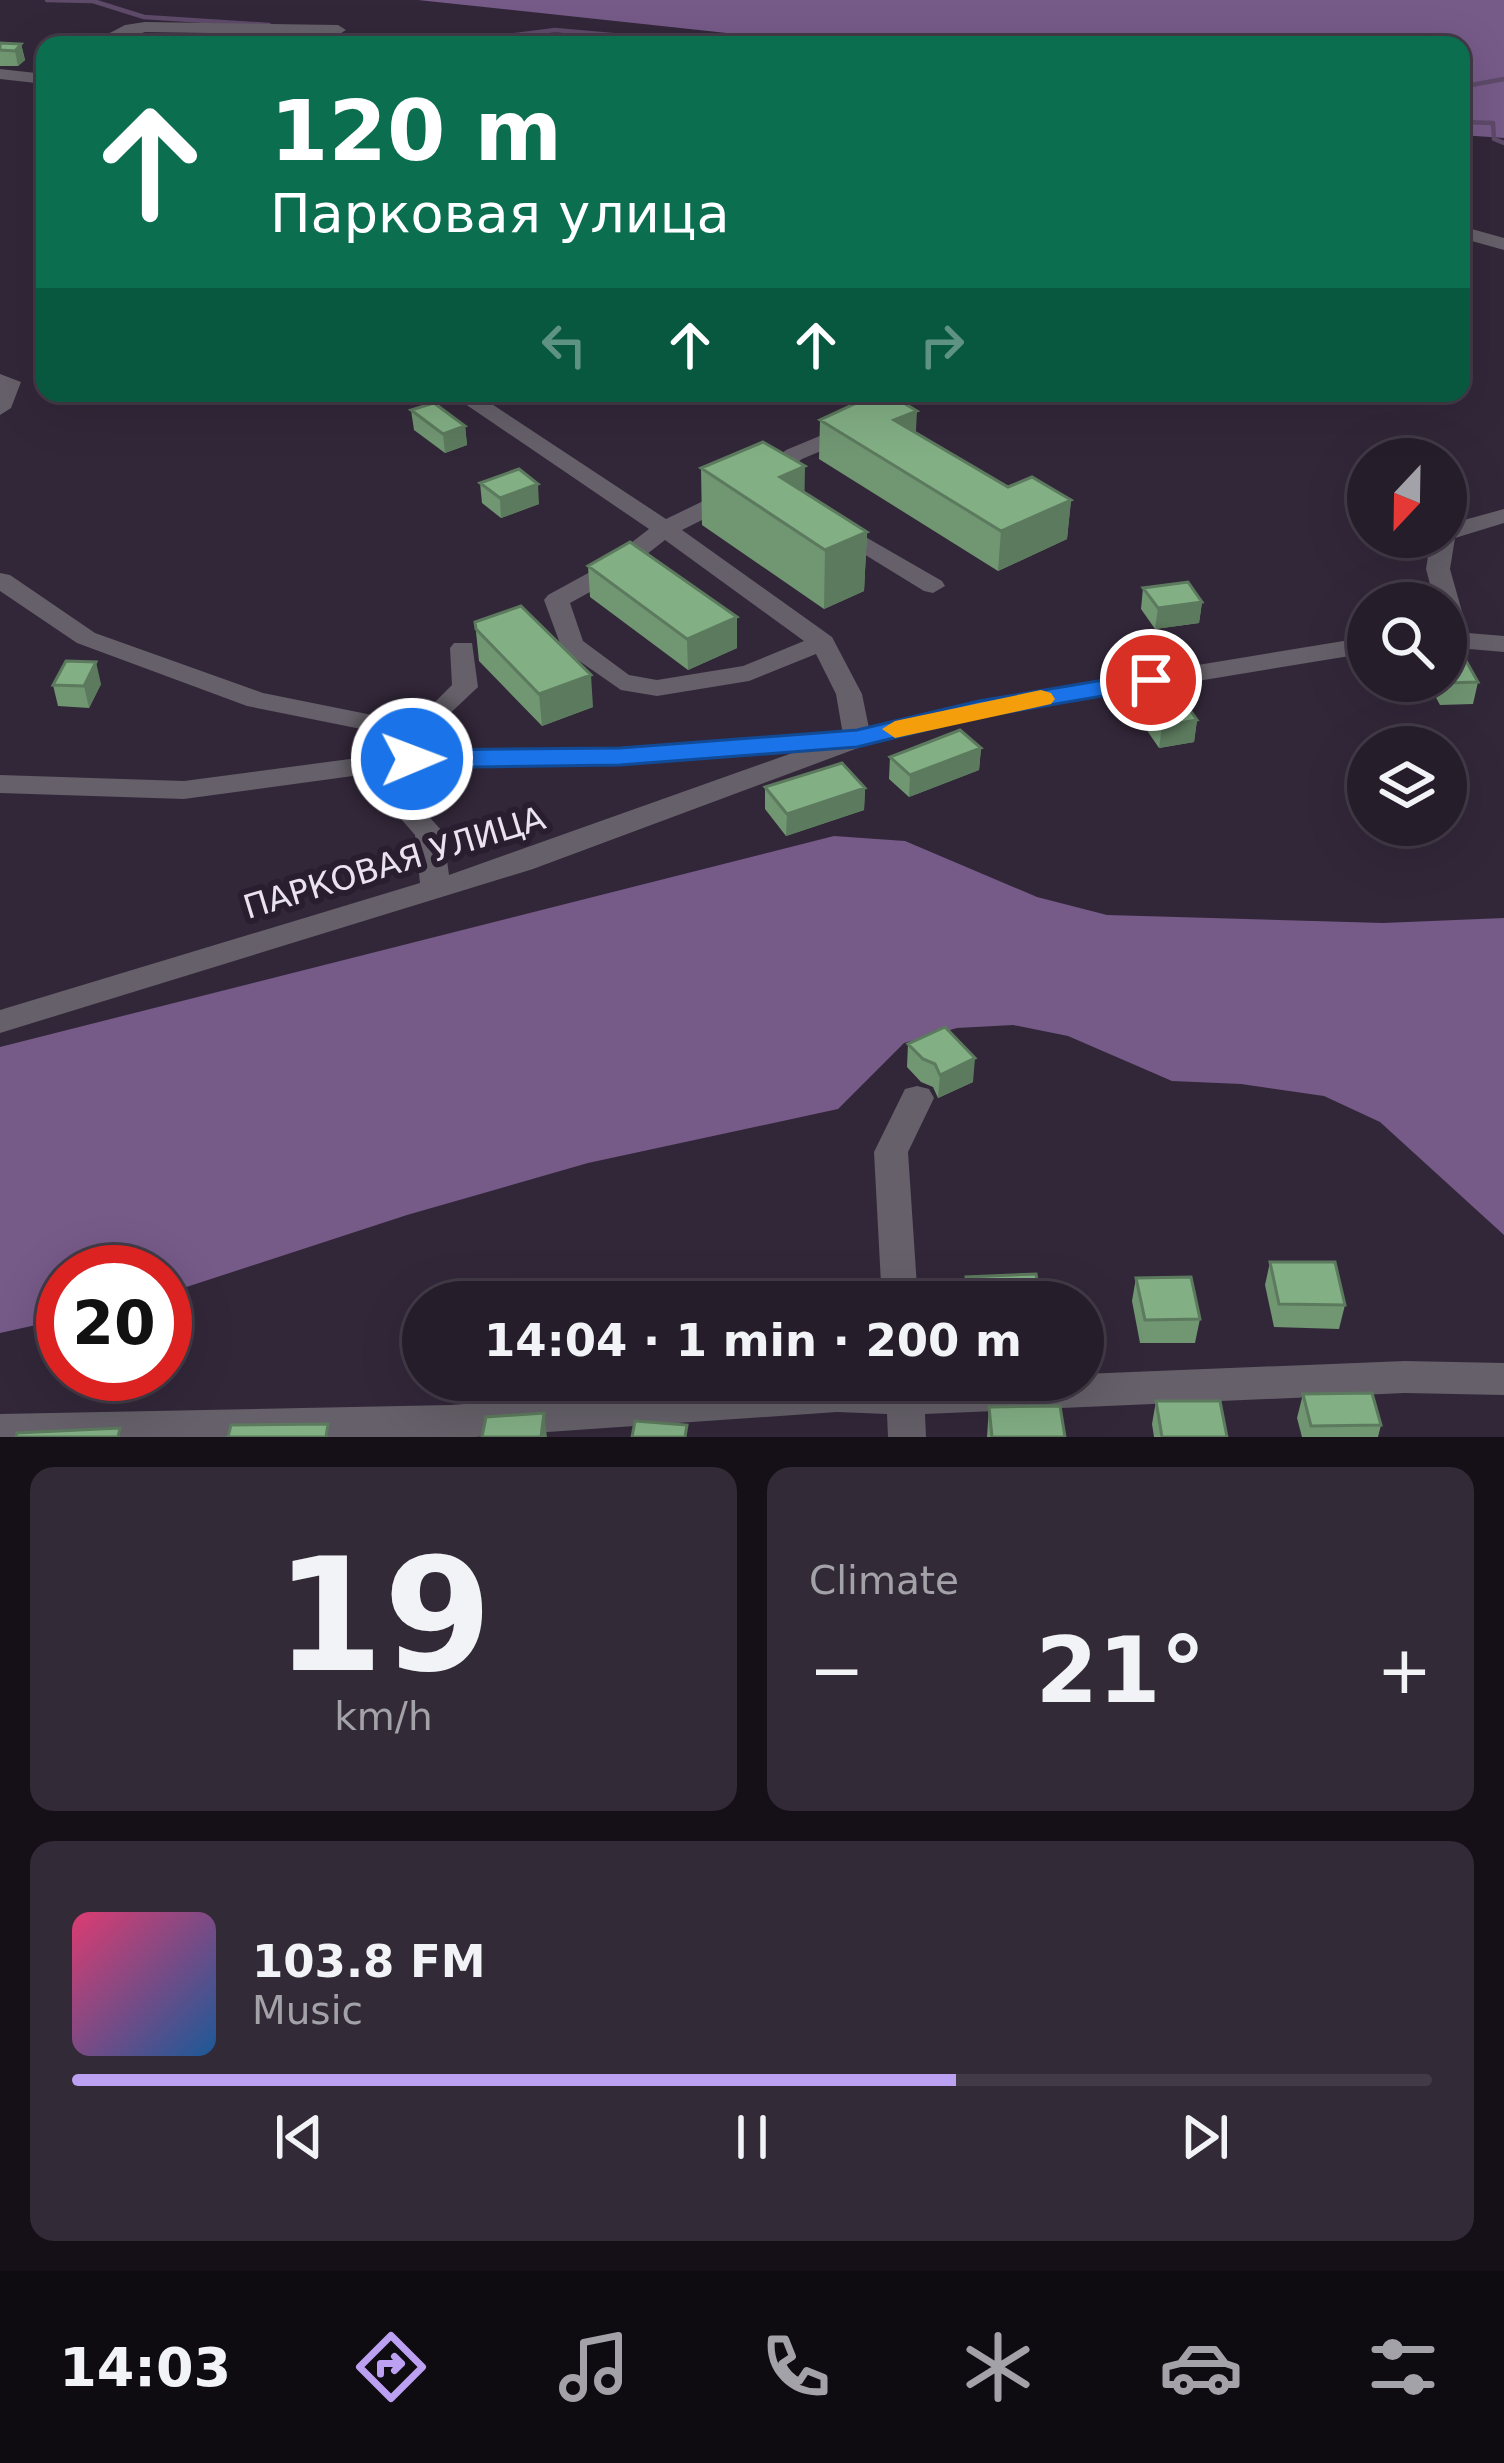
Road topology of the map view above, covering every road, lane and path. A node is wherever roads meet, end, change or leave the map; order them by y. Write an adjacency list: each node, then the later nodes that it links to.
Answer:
1 (338, 30): 2 (street)
2 (114, 36)
3 (0, 74): 4 (street)
4 (36, 78)
5 (1470, 234): 6 (street)
6 (1504, 243)
7 (4, 369): 9 (street)
8 (478, 402): 14 (street)
9 (0, 408)
10 (866, 424): 14 (street)
11 (818, 516): 16 (street)
12 (1504, 516): 13 (street)
13 (1467, 528)
14 (665, 529): 18 (street); 18 (street)
15 (1, 580): 23 (street)
16 (933, 586)
17 (1467, 640): 19 (street)
18 (823, 642): 22 (street)
19 (1504, 644)
20 (463, 648): 23 (street)
21 (1347, 648): 22 (street, ПАРКОВАЯ УЛИЦА)
22 (857, 739): 23 (street); 25 (street, ПАРКОВАЯ УЛИЦА)
23 (412, 759): 24 (street); 25 (street)
24 (0, 784)
25 (435, 886): 26 (street, ПАРКОВАЯ УЛИЦА)
26 (0, 1022)
27 (917, 1098): 28 (street)
28 (899, 1281)
29 (1504, 1379): 30 (street)
30 (906, 1405): 31 (street)
31 (0, 1431)

